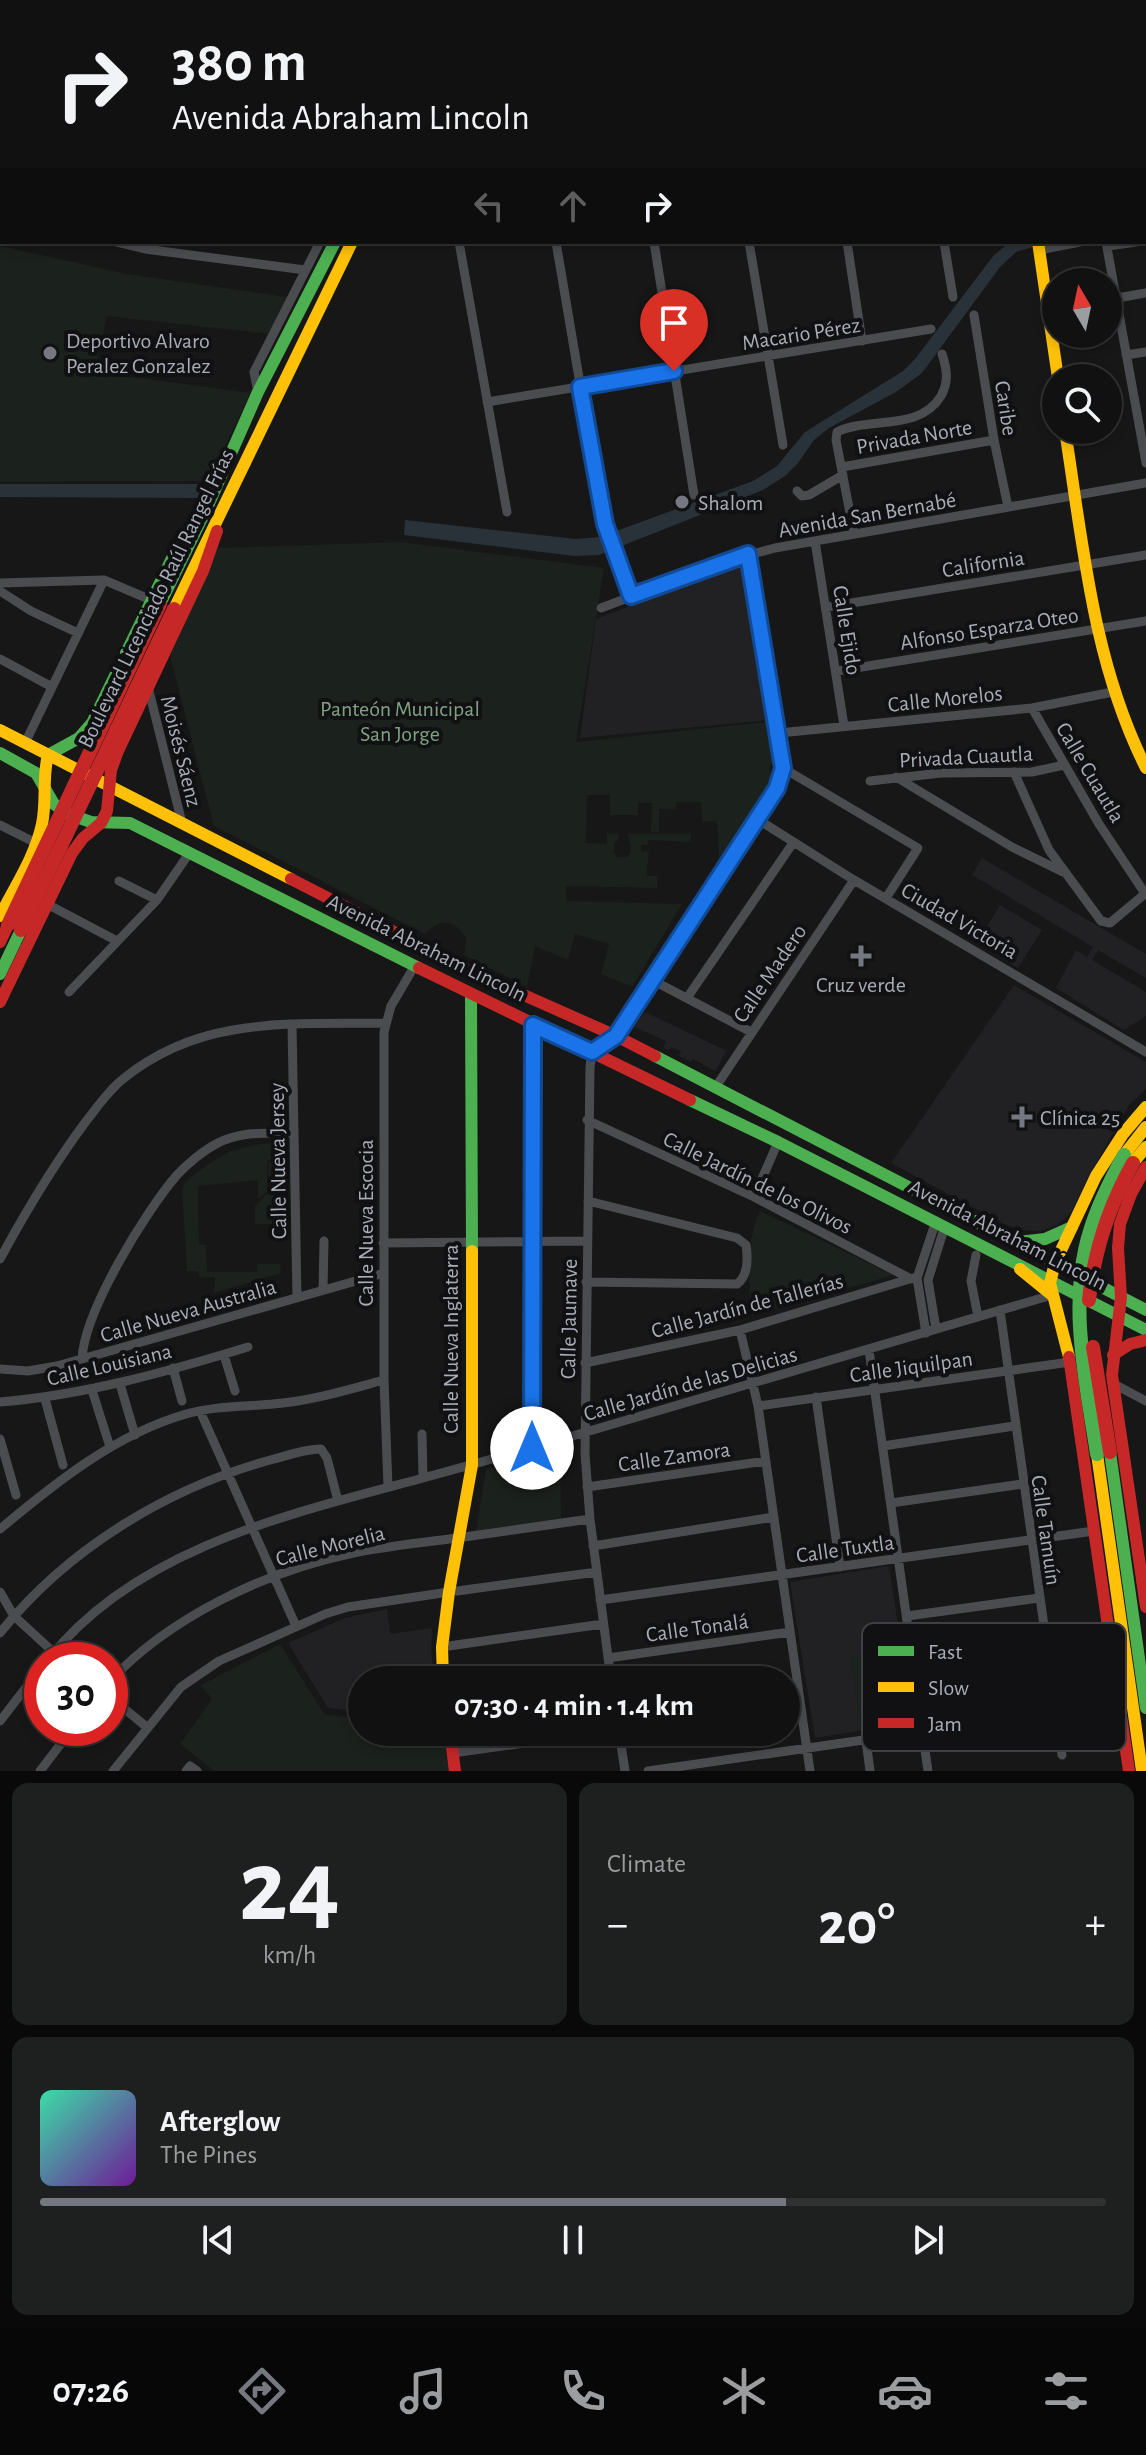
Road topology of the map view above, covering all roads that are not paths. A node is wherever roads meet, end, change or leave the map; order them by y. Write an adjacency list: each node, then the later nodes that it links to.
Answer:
1 (319, 244): 16 (street)
2 (325, 244): 16 (main road)
3 (333, 244): 16 (main road, Boulevard Licenciado Raúl Rangel Frías)
4 (351, 244): 46 (main road, Boulevard Licenciado Raúl Rangel Frías)
5 (459, 244): 34 (street)
6 (556, 244): 32 (street)
7 (654, 244): 31 (street)
8 (749, 244): 29 (street)
9 (847, 244): 25 (street)
10 (944, 244): 19 (street)
11 (1063, 244): 14 (street)
12 (1107, 244): 15 (street)
13 (145, 245): 16 (street)
14 (1038, 247): 30 (main road)
15 (1111, 268)
16 (312, 272): 17 (street); 24 (main road, Boulevard Licenciado Raúl Rangel Frías)
17 (295, 293): 24 (main road); 33 (street)
18 (1146, 293): 20 (street)
19 (953, 297)
20 (1122, 297)
21 (974, 315): 36 (street, Caribe)
22 (931, 329): 25 (street, Macario Pérez)
23 (1122, 330): 28 (street)
24 (287, 335): 33 (main road, Boulevard Licenciado Raúl Rangel Frías)
25 (862, 341): 29 (street, Macario Pérez)
26 (1146, 352): 28 (street)
27 (942, 354): 40 (street)
28 (1126, 355): 35 (street)
29 (767, 357): 31 (street, Macario Pérez); 38 (street)
30 (1056, 364)
31 (674, 371): 32 (street, Macario Pérez); 43 (street)
32 (580, 387): 34 (street, Macario Pérez); 56 (street)
33 (258, 392): 46 (main road, Boulevard Licenciado Raúl Rangel Frías)
34 (487, 402): 47 (street)
35 (1141, 412): 39 (street)
36 (994, 440): 40 (street, Privada Norte); 45 (street, Caribe)
37 (1067, 444): 44 (main road)
38 (783, 445)
39 (1146, 463)
40 (842, 471): 42 (street, Privada Norte); 48 (street)
41 (1146, 483): 44 (street, Avenida San Bernabé)
42 (797, 491)
43 (694, 495)
44 (1075, 496): 45 (street, Avenida San Bernabé); 52 (main road)
45 (1008, 507): 48 (street, Avenida San Bernabé)
46 (214, 510): 57 (main road, Boulevard Licenciado Raúl Rangel Frías); 57 (main road); 67 (main road)
47 (507, 512)
48 (854, 534): 49 (street, Avenida San Bernabé)
49 (815, 541): 50 (street, Avenida San Bernabé); 58 (street, Calle Ejido)
50 (748, 554): 56 (street, Avenida San Bernabé); 72 (street)
51 (1146, 555): 52 (street, California)
52 (1087, 565): 58 (street, California); 61 (main road)
53 (104, 580): 54 (street); 57 (street); 62 (street)
54 (0, 583)
55 (0, 591): 62 (street)
56 (631, 596): 59 (street, Avenida San Bernabé)
57 (161, 604): 65 (main road); 101 (main road, Boulevard Licenciado Raúl Rangel Frías, bridge)
58 (827, 607): 64 (street, Calle Ejido)
59 (601, 608)
60 (1146, 621): 61 (street, Alfonso Esparza Oteo)
61 (1097, 629): 64 (street, Alfonso Esparza Oteo); 68 (main road)
62 (78, 633): 66 (street)
63 (0, 659): 66 (street)
64 (837, 671): 70 (street, Calle Ejido)
65 (114, 678): 67 (main road); 67 (main road); 75 (main road)
66 (52, 687): 73 (street)
67 (146, 691): 83 (main road); 86 (street, Moisés Sáenz)
68 (1113, 692): 69 (street, Calle Morelos); 78 (main road)
69 (1032, 708): 70 (street, Calle Morelos); 76 (street, Calle Cuautla)
70 (844, 726): 72 (street, Calle Morelos)
71 (0, 730): 73 (main road)
72 (779, 733): 77 (street)
73 (25, 743): 75 (main road)
74 (0, 753): 82 (main road, Avenida Abraham Lincoln)
75 (48, 755): 82 (main road); 83 (main road)
76 (1064, 765): 79 (street, Privada Cuautla); 97 (street, Calle Cuautla)
77 (783, 768): 84 (street); 98 (street)
78 (1146, 768)
79 (1014, 772): 80 (street, Privada Cuautla); 92 (street)
80 (896, 777): 81 (street, Privada Cuautla); 92 (street)
81 (870, 781)
82 (43, 785): 85 (main road, Avenida Abraham Lincoln); 89 (main road)
83 (108, 786): 85 (main road); 86 (main road)
84 (757, 819): 88 (street, Ciudad Victoria); 106 (street)
85 (101, 823): 90 (main road, Avenida Abraham Lincoln); 91 (main road)
86 (182, 823): 115 (main road)
87 (0, 825): 89 (street)
88 (793, 843): 94 (street, Ciudad Victoria); 109 (street)
89 (34, 846): 91 (main road); 93 (main road)
90 (190, 852): 99 (street); 104 (main road, Avenida Abraham Lincoln)
91 (65, 867): 96 (main road)
92 (1063, 872): 97 (street)
93 (20, 876): 96 (main road); 101 (main road)
94 (854, 880): 98 (street, Ciudad Victoria); 114 (street, Calle Madero)
95 (119, 881): 99 (street)
96 (54, 889): 100 (main road)
97 (1146, 894)
98 (886, 898): 117 (street, Ciudad Victoria)
99 (157, 900): 102 (street)
100 (47, 904): 102 (street); 110 (main road)
101 (10, 924): 103 (main road, Boulevard Licenciado Raúl Rangel Frías); 105 (main road, Boulevard Licenciado Raúl Rangel Frías)
102 (117, 941): 107 (street)
103 (0, 942)
104 (414, 967): 108 (main road, Avenida Abraham Lincoln); 111 (street, Calle Nueva Escocia)
105 (0, 974)
106 (654, 981): 109 (street); 115 (street)
107 (69, 992)
108 (474, 996): 113 (main road, Avenida Abraham Lincoln); 133 (main road, Calle Nueva Inglaterra)
109 (687, 998): 114 (street)
110 (0, 1002)
111 (385, 1023): 112 (street); 135 (street, Calle Nueva Escocia)
112 (292, 1024): 122 (street, Calle Nueva Jersey); 137 (street)
113 (533, 1025): 116 (main road, Avenida Abraham Lincoln); 131 (street)
114 (751, 1032): 118 (street, Calle Madero)
115 (616, 1036): 116 (street); 118 (main road)
116 (592, 1052): 120 (street, Calle Jaumave); 123 (main road, Avenida Abraham Lincoln)
117 (1146, 1052)
118 (715, 1088): 134 (main road)
119 (1146, 1107): 129 (main road)
120 (587, 1120): 126 (street, Calle Jardín de los Olivos); 127 (street, Calle Jaumave)
121 (1146, 1127): 125 (main road)
122 (294, 1133): 150 (street, Calle Nueva Jersey); 163 (street)
123 (778, 1142): 126 (street); 128 (main road, Avenida Abraham Lincoln)
124 (1146, 1147): 125 (main road)
125 (1134, 1162): 144 (main road); 191 (main road, bridge)
126 (754, 1197): 142 (street, Calle Jardín de los Olivos)
127 (588, 1201): 132 (street, Calle Jaumave); 145 (street)
128 (940, 1224): 138 (street); 139 (main road, Avenida Abraham Lincoln)
129 (1072, 1227): 134 (main road); 140 (main road)
130 (324, 1241): 146 (street)
131 (532, 1241): 132 (street); 133 (street); 190 (street)
132 (587, 1241): 145 (street, Calle Jaumave)
133 (475, 1242): 135 (street); 193 (main road, Calle Nueva Inglaterra)
134 (1015, 1242): 140 (main road)
135 (383, 1243): 141 (street, Calle Nueva Escocia)
136 (976, 1255): 154 (street)
137 (0, 1259)
138 (928, 1259): 142 (street); 148 (street)
139 (1008, 1259): 143 (main road, Avenida Abraham Lincoln); 147 (main road)
140 (1055, 1263): 143 (main road); 149 (main road)
141 (384, 1273): 146 (street, Calle Nueva Australia); 169 (street, Calle Nueva Escocia)
142 (914, 1278): 148 (street); 155 (street, Calle Jardín de Tallerías)
143 (1050, 1279): 147 (main road); 153 (main road, Avenida Abraham Lincoln)
144 (1122, 1281): 149 (main road); 151 (main road)
145 (586, 1282): 165 (street, Calle Jaumave)
146 (323, 1290): 150 (street, Calle Nueva Australia)
147 (1052, 1295): 152 (street, Calle Jardín de las Delicias); 164 (main road)
148 (924, 1297): 157 (street)
149 (1121, 1297): 151 (main road); 153 (main road)
150 (297, 1298): 163 (street, Calle Nueva Australia)
151 (1146, 1308)
152 (1000, 1310): 154 (street, Calle Jardín de las Delicias); 168 (street, Calle Tamuín)
153 (1118, 1315): 156 (main road, Avenida Abraham Lincoln); 162 (main road)
154 (978, 1317): 157 (street, Calle Jardín de las Delicias)
155 (740, 1330): 165 (street, Calle Jardín de Tallerías); 170 (street)
156 (1146, 1330)
157 (931, 1331): 160 (street, Calle Jardín de las Delicias)
158 (1146, 1340): 162 (main road)
159 (248, 1347): 161 (street, Calle Louisiana)
160 (869, 1350): 170 (street, Calle Jardín de las Delicias); 174 (street)
161 (224, 1355): 166 (street, Calle Louisiana); 175 (street)
162 (1113, 1355): 171 (main road)
163 (82, 1359): 167 (street, Calle Nueva Australia)
164 (1070, 1362): 168 (street, Calle Jiquilpan); 208 (main road)
165 (585, 1363): 184 (street, Calle Jaumave)
166 (173, 1368): 172 (street, Calle Louisiana); 178 (street)
167 (0, 1369)
168 (1007, 1370): 174 (street, Calle Jiquilpan); 183 (street, Calle Tamuín)
169 (384, 1380): 182 (street); 198 (street, Calle Nueva Escocia)
170 (752, 1383): 181 (street); 184 (street, Calle Jardín de las Delicias)
171 (1112, 1383): 179 (street); 206 (main road)
172 (120, 1384): 173 (street, Calle Louisiana); 186 (street)
173 (92, 1390): 177 (street, Calle Louisiana); 189 (street)
174 (876, 1390): 176 (street, Calle Jiquilpan); 188 (street)
175 (235, 1391)
176 (816, 1397): 181 (street, Calle Jiquilpan); 214 (street)
177 (45, 1399): 180 (street, Calle Louisiana); 194 (street)
178 (182, 1401)
179 (1146, 1401)
180 (0, 1402)
181 (758, 1406): 192 (street)
182 (200, 1411): 186 (street); 195 (street)
183 (1014, 1426): 188 (street); 197 (street, Calle Tamuín)
184 (585, 1433): 190 (street, Calle Jardín de las Delicias); 199 (street, Calle Jaumave)
185 (422, 1434): 196 (street)
186 (135, 1435): 189 (street)
187 (0, 1439): 200 (street)
188 (883, 1446): 202 (street)
189 (110, 1447): 207 (street)
190 (532, 1448): 193 (street, Calle Jardín de las Delicias)
191 (1103, 1453): 208 (main road); 212 (main road)
192 (766, 1461): 199 (street, Calle Zamora); 203 (street)
193 (476, 1464): 196 (street, Calle Jardín de las Delicias); 209 (main road, Calle Nueva Inglaterra)
194 (63, 1465)
195 (226, 1475): 201 (street); 205 (street); 223 (street)
196 (423, 1478): 198 (street, Calle Jardín de las Delicias)
197 (1022, 1484): 202 (street); 210 (street, Calle Tamuín)
198 (388, 1487): 201 (street, Calle Jardín de las Delicias)
199 (587, 1487): 204 (street, Calle Jaumave)
200 (16, 1495)
201 (338, 1501): 205 (street, Calle Jardín de las Delicias)
202 (891, 1503): 213 (street)
203 (774, 1517): 211 (street); 216 (street)
204 (590, 1519): 209 (street, Calle Morelia); 211 (street, Calle Jaumave)
205 (250, 1526): 217 (street); 235 (street, Calle Jardín de las Delicias)
206 (1140, 1527): 222 (main road)
207 (0, 1529)
208 (1100, 1531): 210 (street, Calle Tuxtla); 228 (main road); 229 (main road)
209 (463, 1538): 217 (street, Calle Morelia); 219 (main road, Calle Nueva Inglaterra)
210 (1031, 1540): 213 (street, Calle Tuxtla); 220 (street, Calle Tamuín)
211 (593, 1546): 215 (street, Calle Jaumave)
212 (1124, 1547): 225 (main road); 246 (main road)
213 (898, 1559): 214 (street, Calle Tuxtla); 224 (street)
214 (840, 1567): 216 (street, Calle Tuxtla)
215 (597, 1572): 219 (street); 221 (street, Calle Jaumave)
216 (782, 1576): 221 (street, Calle Tuxtla); 232 (street)
217 (274, 1577): 231 (street); 238 (street, Calle Morelia)
218 (0, 1592): 223 (street)
219 (453, 1592): 231 (street); 236 (main road, Calle Nueva Inglaterra); 239 (main road, Calle Nueva Inglaterra)
220 (1039, 1598): 224 (street); 227 (street, Calle Tamuín)
221 (600, 1600): 230 (street, Calle Jaumave)
222 (1146, 1607)
223 (14, 1616): 233 (street); 234 (street)
224 (907, 1616): 226 (street)
225 (1146, 1617)
226 (908, 1623)
227 (1042, 1623)
228 (1109, 1623)
229 (1116, 1623)
230 (603, 1624): 236 (street); 237 (street, Calle Jaumave)
231 (296, 1626): 249 (street)
232 (790, 1632): 237 (street, Calle Tonalá); 242 (street)
233 (0, 1633)
234 (37, 1642)
235 (65, 1642)
236 (449, 1646): 240 (main road, Calle Nueva Inglaterra)
237 (608, 1658): 241 (street, Calle Jaumave)
238 (128, 1663)
239 (443, 1666)
240 (450, 1666)
241 (609, 1666)
242 (795, 1666)
243 (1126, 1680): 273 (main road)
244 (24, 1690): 248 (street)
245 (800, 1703): 257 (street)
246 (1146, 1708)
247 (128, 1712): 249 (street)
248 (0, 1721)
249 (148, 1728): 264 (street)
250 (862, 1741): 257 (street)
251 (59, 1746): 263 (street)
252 (452, 1746): 265 (main road)
253 (459, 1746): 261 (main road)
254 (503, 1746): 261 (street)
255 (621, 1746): 267 (street)
256 (1126, 1746): 272 (main road)
257 (807, 1748): 268 (street); 269 (street)
258 (867, 1751): 270 (street)
259 (925, 1751): 271 (street)
260 (1061, 1751): 262 (street, Calle Tamuín)
261 (460, 1752): 266 (main road)
262 (1062, 1755)
263 (40, 1771)
264 (113, 1771)
265 (455, 1771)
266 (462, 1771)
267 (625, 1771)
268 (648, 1771)
269 (810, 1771)
270 (870, 1771)
271 (928, 1771)
272 (1129, 1771)
273 (1142, 1771)

